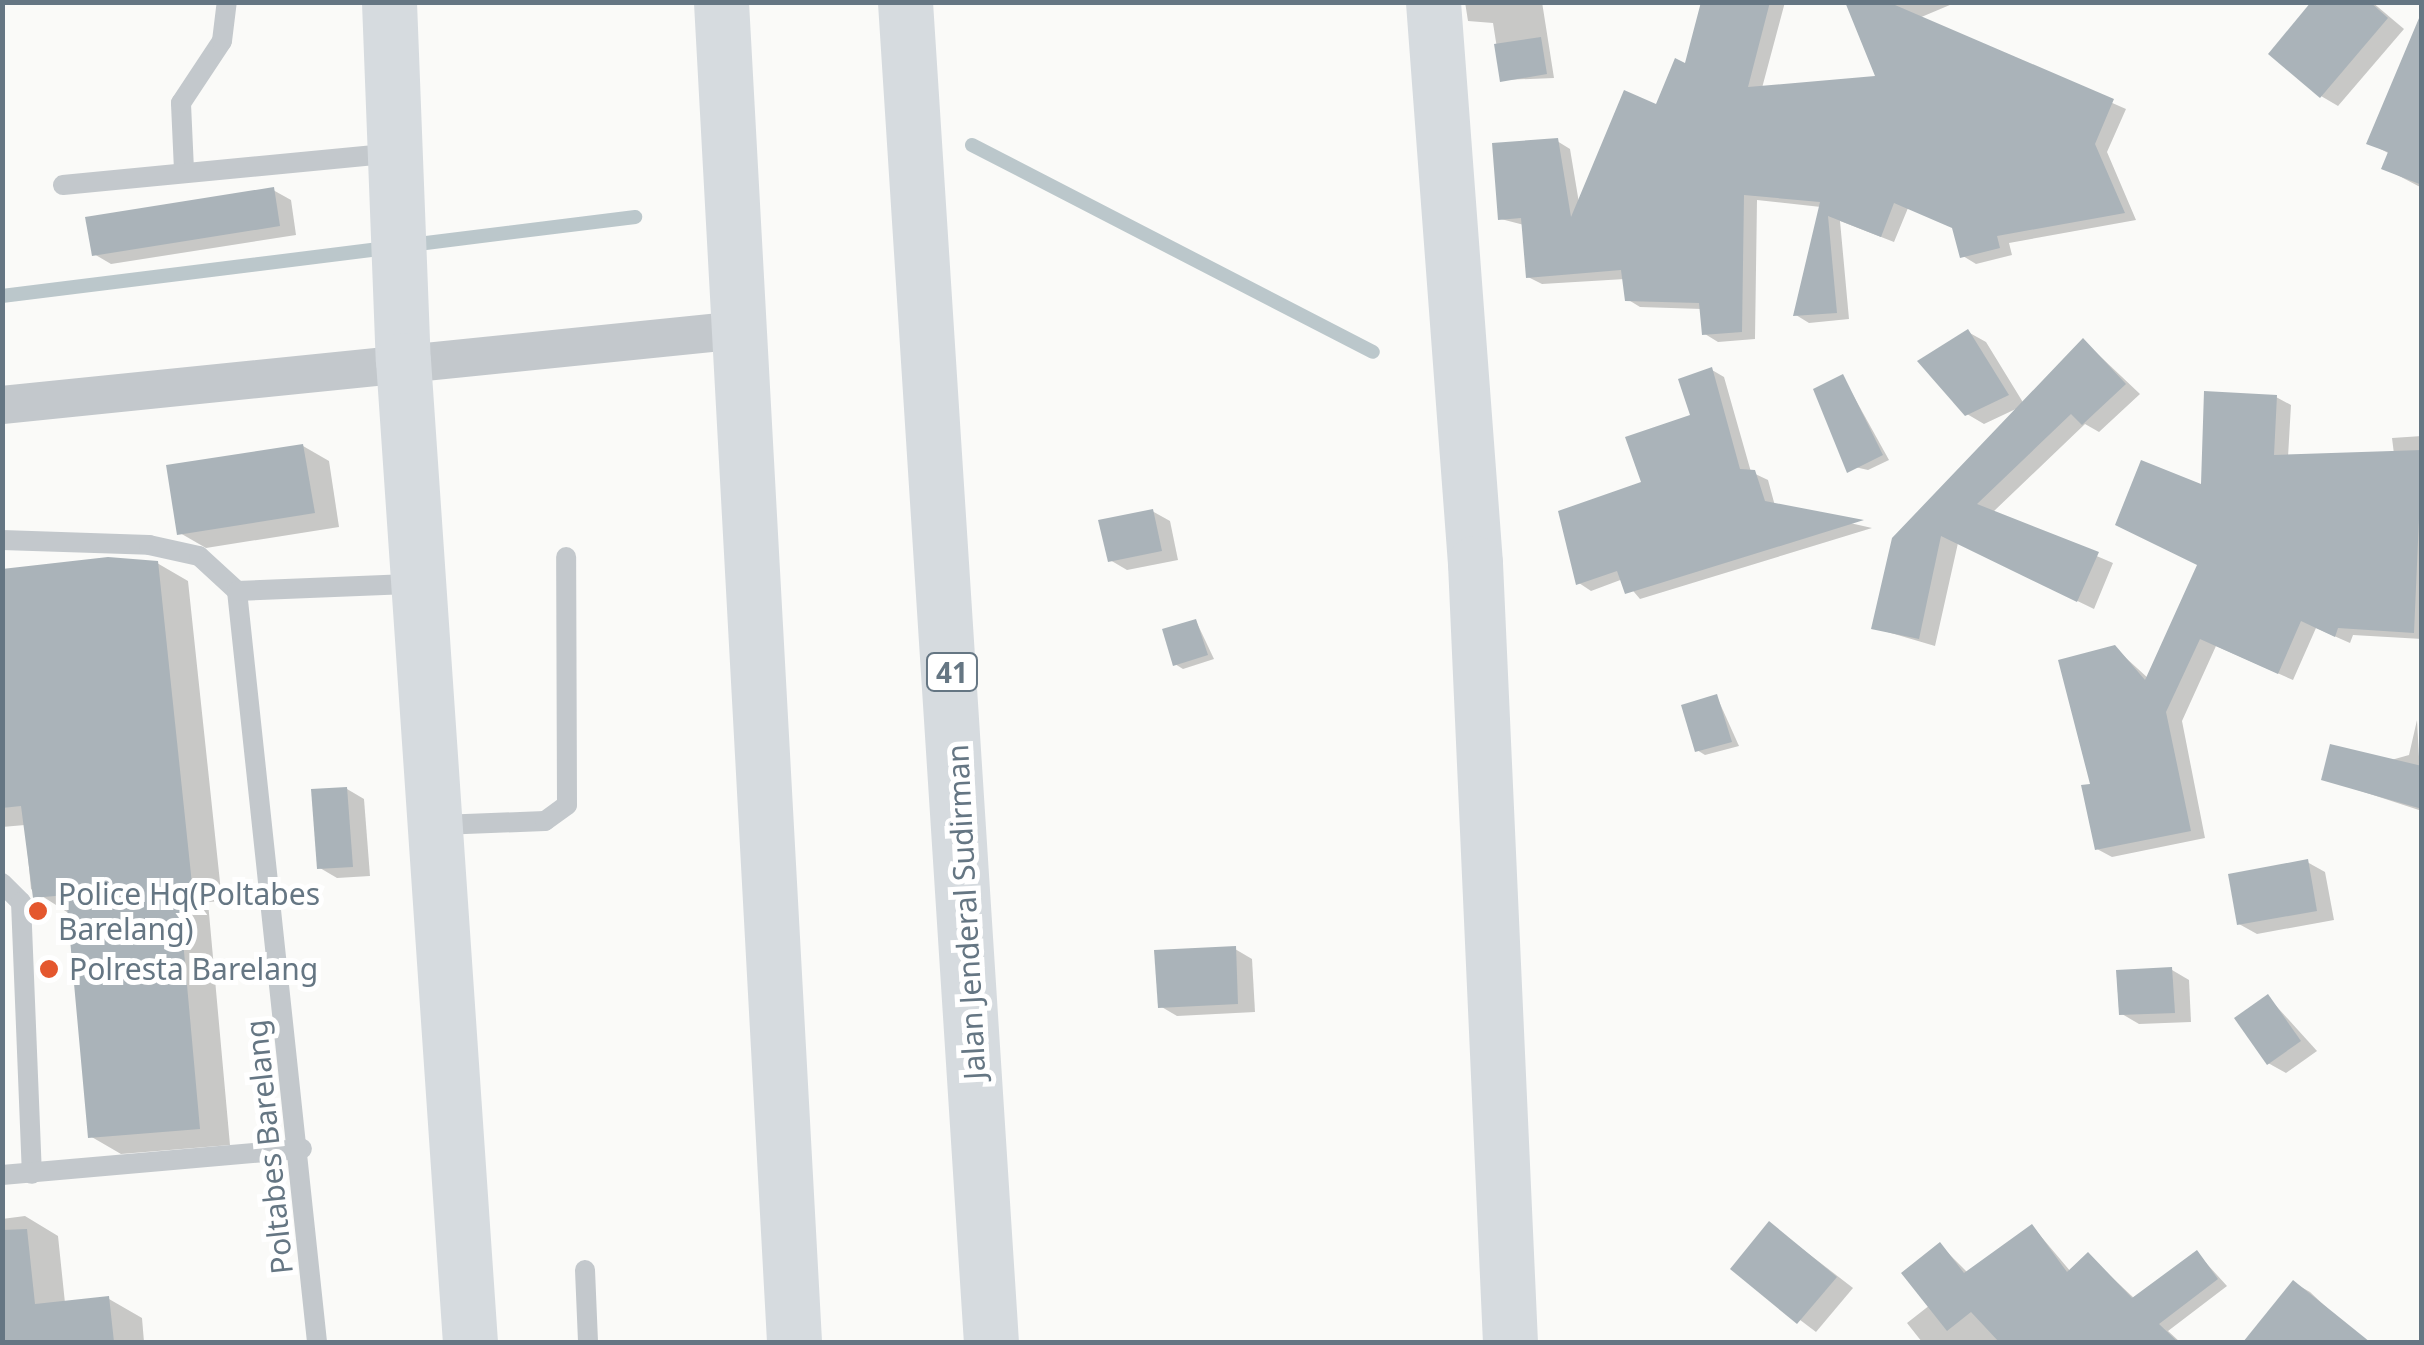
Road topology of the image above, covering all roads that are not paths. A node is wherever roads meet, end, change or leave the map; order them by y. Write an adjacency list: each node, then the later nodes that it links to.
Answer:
1 (226, 2): 7 (lane)
2 (389, 2): 6 (main road)
3 (721, 2): 9 (main road)
4 (905, 2): 26 (main road, Jalan Jenderal Sudirman / 41)
5 (1433, 2): 27 (main road)
6 (397, 153): 7 (lane); 10 (main road)
7 (184, 170): 8 (lane)
8 (63, 185)
9 (740, 330): 10 (street); 25 (main road)
10 (403, 360): 11 (street); 14 (main road)
11 (2, 406)
12 (2, 540): 15 (lane)
13 (566, 557): 16 (lane)
14 (421, 584): 15 (lane); 16 (main road)
15 (238, 591): 18 (lane, Poltabes Barelang)
16 (440, 825): 23 (main road)
17 (2, 882): 19 (lane)
18 (302, 1149): 19 (lane); 22 (lane, Poltabes Barelang)
19 (32, 1174): 20 (lane)
20 (2, 1175)
21 (586, 1270): 24 (lane)
22 (317, 1342)
23 (470, 1342)
24 (588, 1342)
25 (794, 1342)
26 (991, 1342)
27 (1510, 1342)

